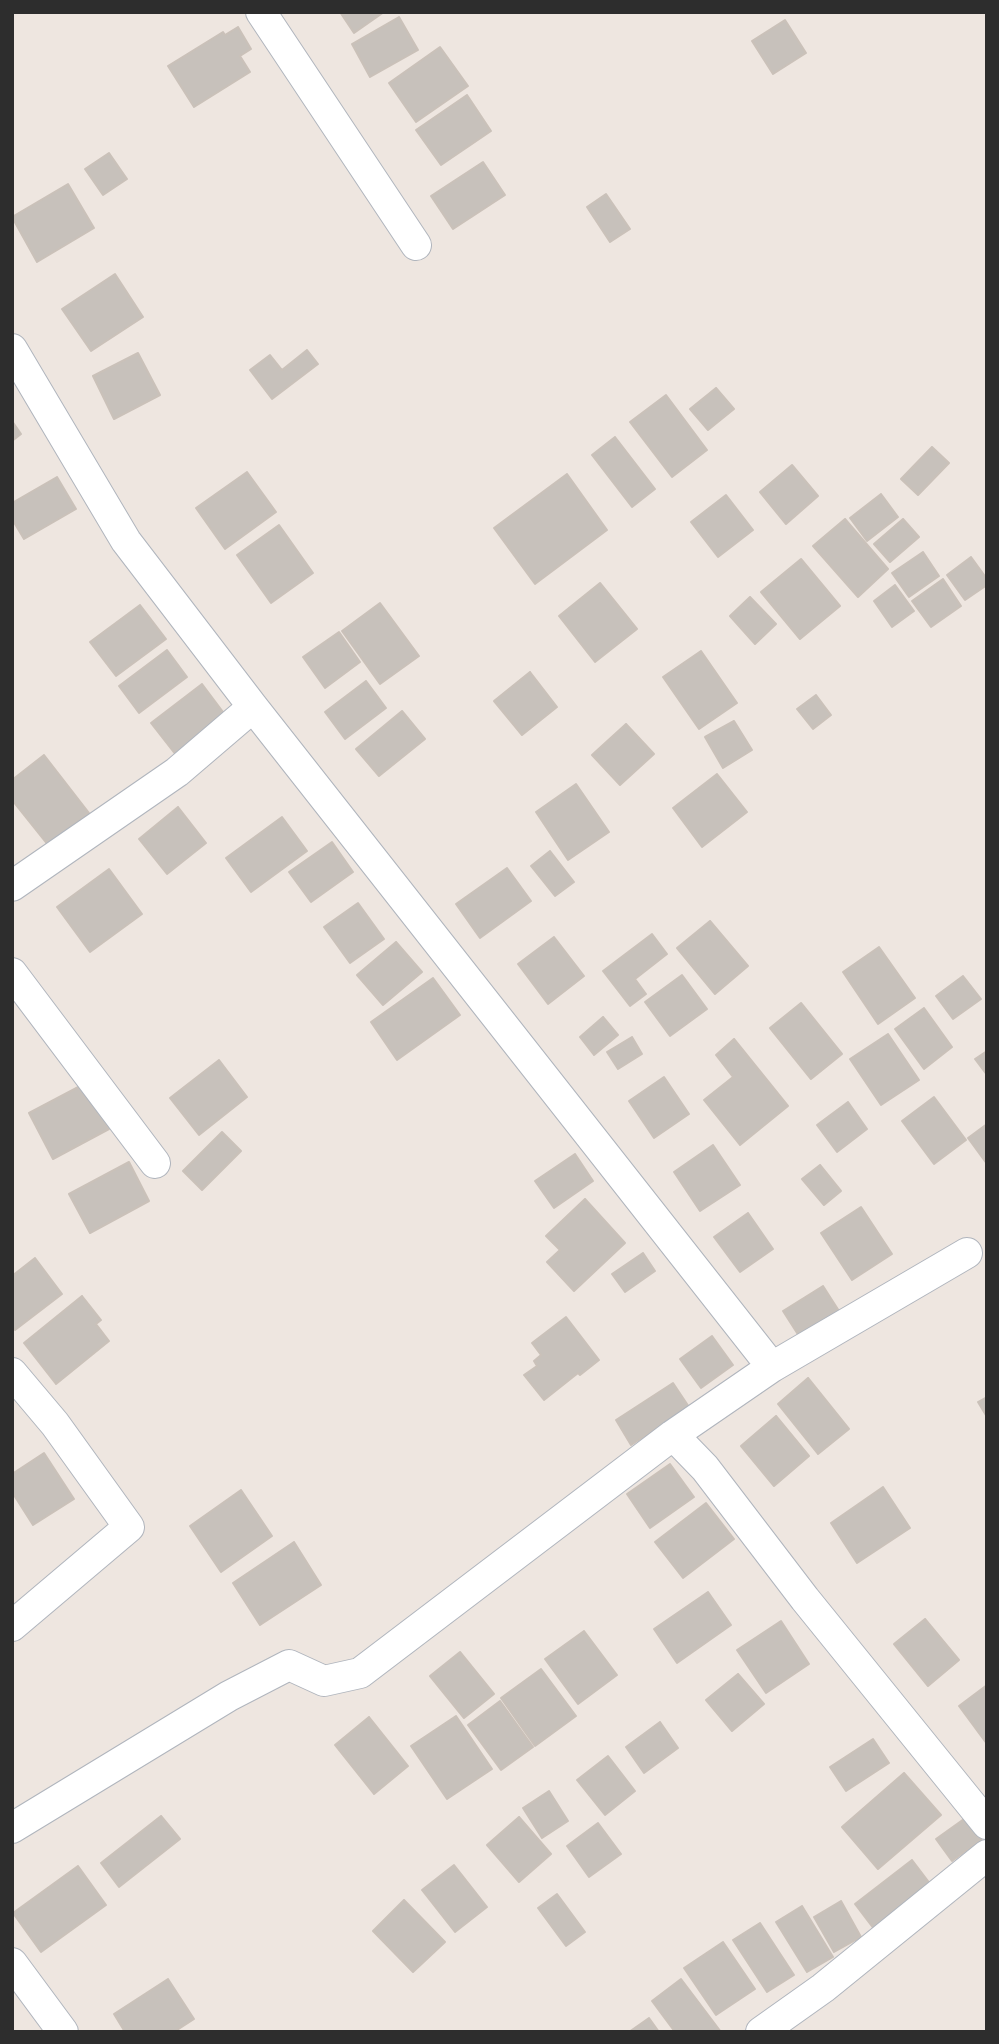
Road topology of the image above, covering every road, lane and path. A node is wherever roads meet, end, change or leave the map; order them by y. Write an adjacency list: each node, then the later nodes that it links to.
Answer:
1 (261, 12): 2 (street)
2 (416, 246)
3 (12, 349): 4 (street)
4 (253, 707): 5 (street); 9 (street)
5 (12, 886)
6 (12, 972): 7 (street)
7 (155, 1163)
8 (967, 1253): 9 (street)
9 (772, 1367): 11 (street)
10 (12, 1373): 12 (street)
11 (673, 1435): 13 (street); 14 (street)
12 (12, 1626)
13 (987, 1824)
14 (12, 1828)
15 (987, 1855): 18 (street)
16 (12, 1962): 17 (street)
17 (63, 2032)
18 (761, 2032)

